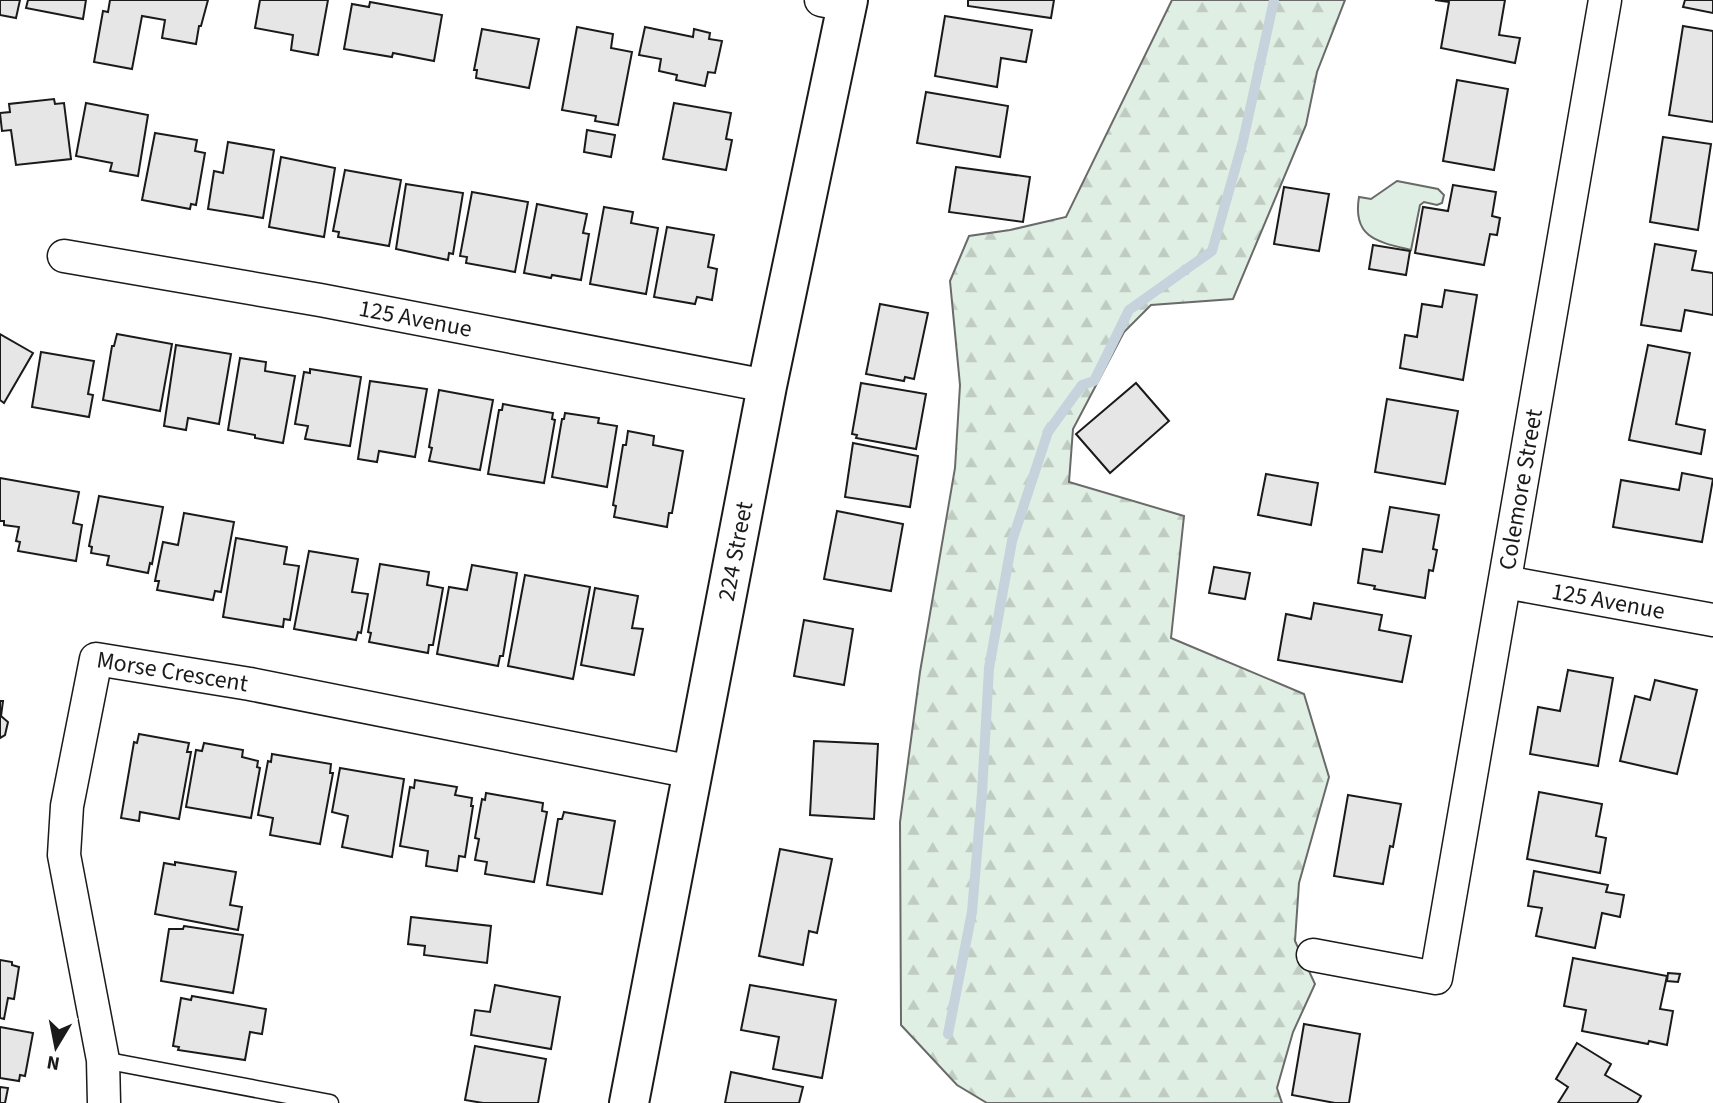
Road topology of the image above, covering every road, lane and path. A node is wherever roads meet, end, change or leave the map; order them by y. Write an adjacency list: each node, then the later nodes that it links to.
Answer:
1 (1605, 0): 5 (street, Colemore Street)
2 (839, 2): 4 (street, 224 Street)
3 (64, 256): 4 (street, 125 Avenue)
4 (767, 386): 7 (street, 224 Street)
5 (1505, 582): 6 (street, 125 Avenue); 8 (street, Colemore Street)
6 (1713, 620)
7 (692, 772): 9 (street, Morse Crescent); 12 (street, 224 Street)
8 (1313, 955)
9 (103, 1060): 10 (street, Morse Crescent); 11 (lane)
10 (104, 1103)
11 (330, 1103)
12 (629, 1103)

